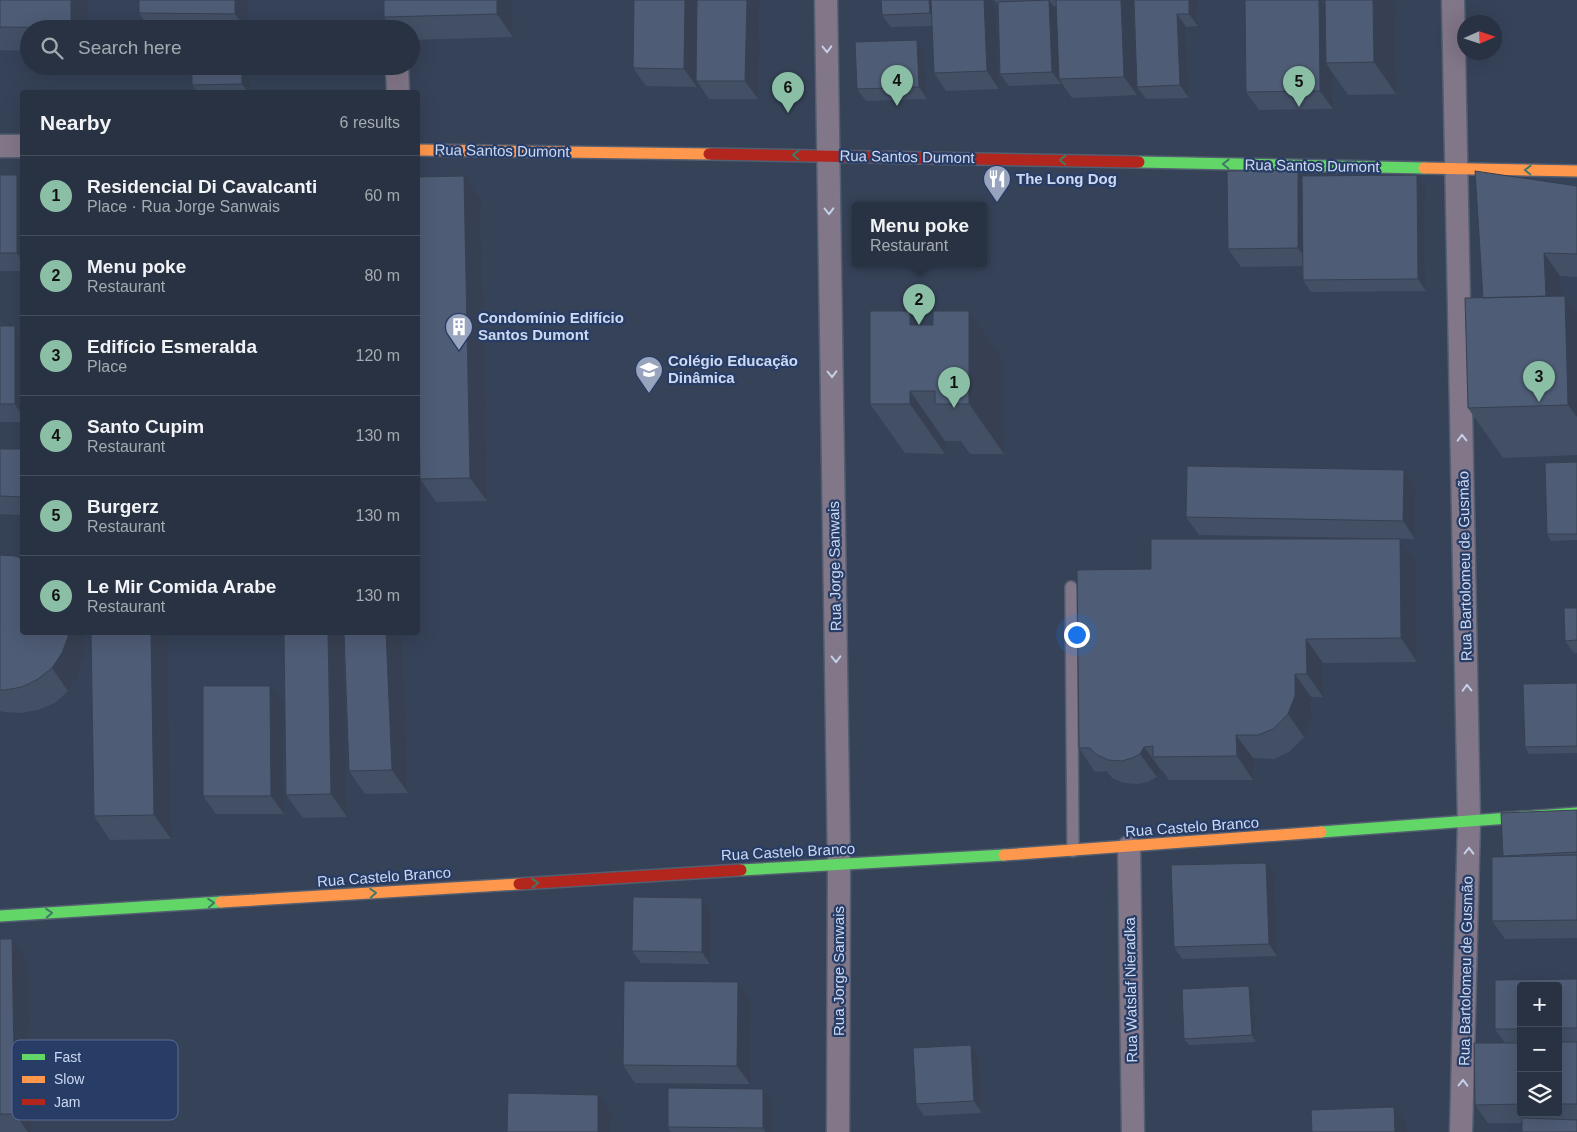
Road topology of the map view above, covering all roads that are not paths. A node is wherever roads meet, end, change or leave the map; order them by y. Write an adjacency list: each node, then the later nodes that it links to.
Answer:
1 (826, 0): 8 (street, Rua Jorge Sanwais, one-way to 8)
2 (1453, 0): 9 (street, Rua Bartolomeu de Gusmão)
3 (397, 75): 4 (street)
4 (398, 90)
5 (0, 146): 6 (street)
6 (20, 146)
7 (420, 150): 8 (street, Rua Santos Dumont, one-way to 7)
8 (828, 155): 9 (street, Rua Santos Dumont, one-way to 8); 16 (street, Rua Jorge Sanwais, one-way to 16)
9 (1457, 169): 10 (street, Rua Santos Dumont, one-way to 9); 13 (street, Rua Bartolomeu de Gusmão, one-way to 9)
10 (1577, 170)
11 (1071, 587): 15 (lane)
12 (1577, 813): 13 (street, Rua Castelo Branco)
13 (1470, 821): 14 (street, Rua Castelo Branco); 20 (street, Rua Bartolomeu de Gusmão, one-way to 13)
14 (1129, 847): 15 (street, Rua Castelo Branco); 19 (street, Rua Watslaf Nieradka)
15 (1073, 852): 16 (street, Rua Castelo Branco)
16 (839, 864): 17 (street, Rua Castelo Branco, one-way to 16); 18 (street, Rua Jorge Sanwais)
17 (0, 916)
18 (838, 1132)
19 (1133, 1132)
20 (1462, 1132)

